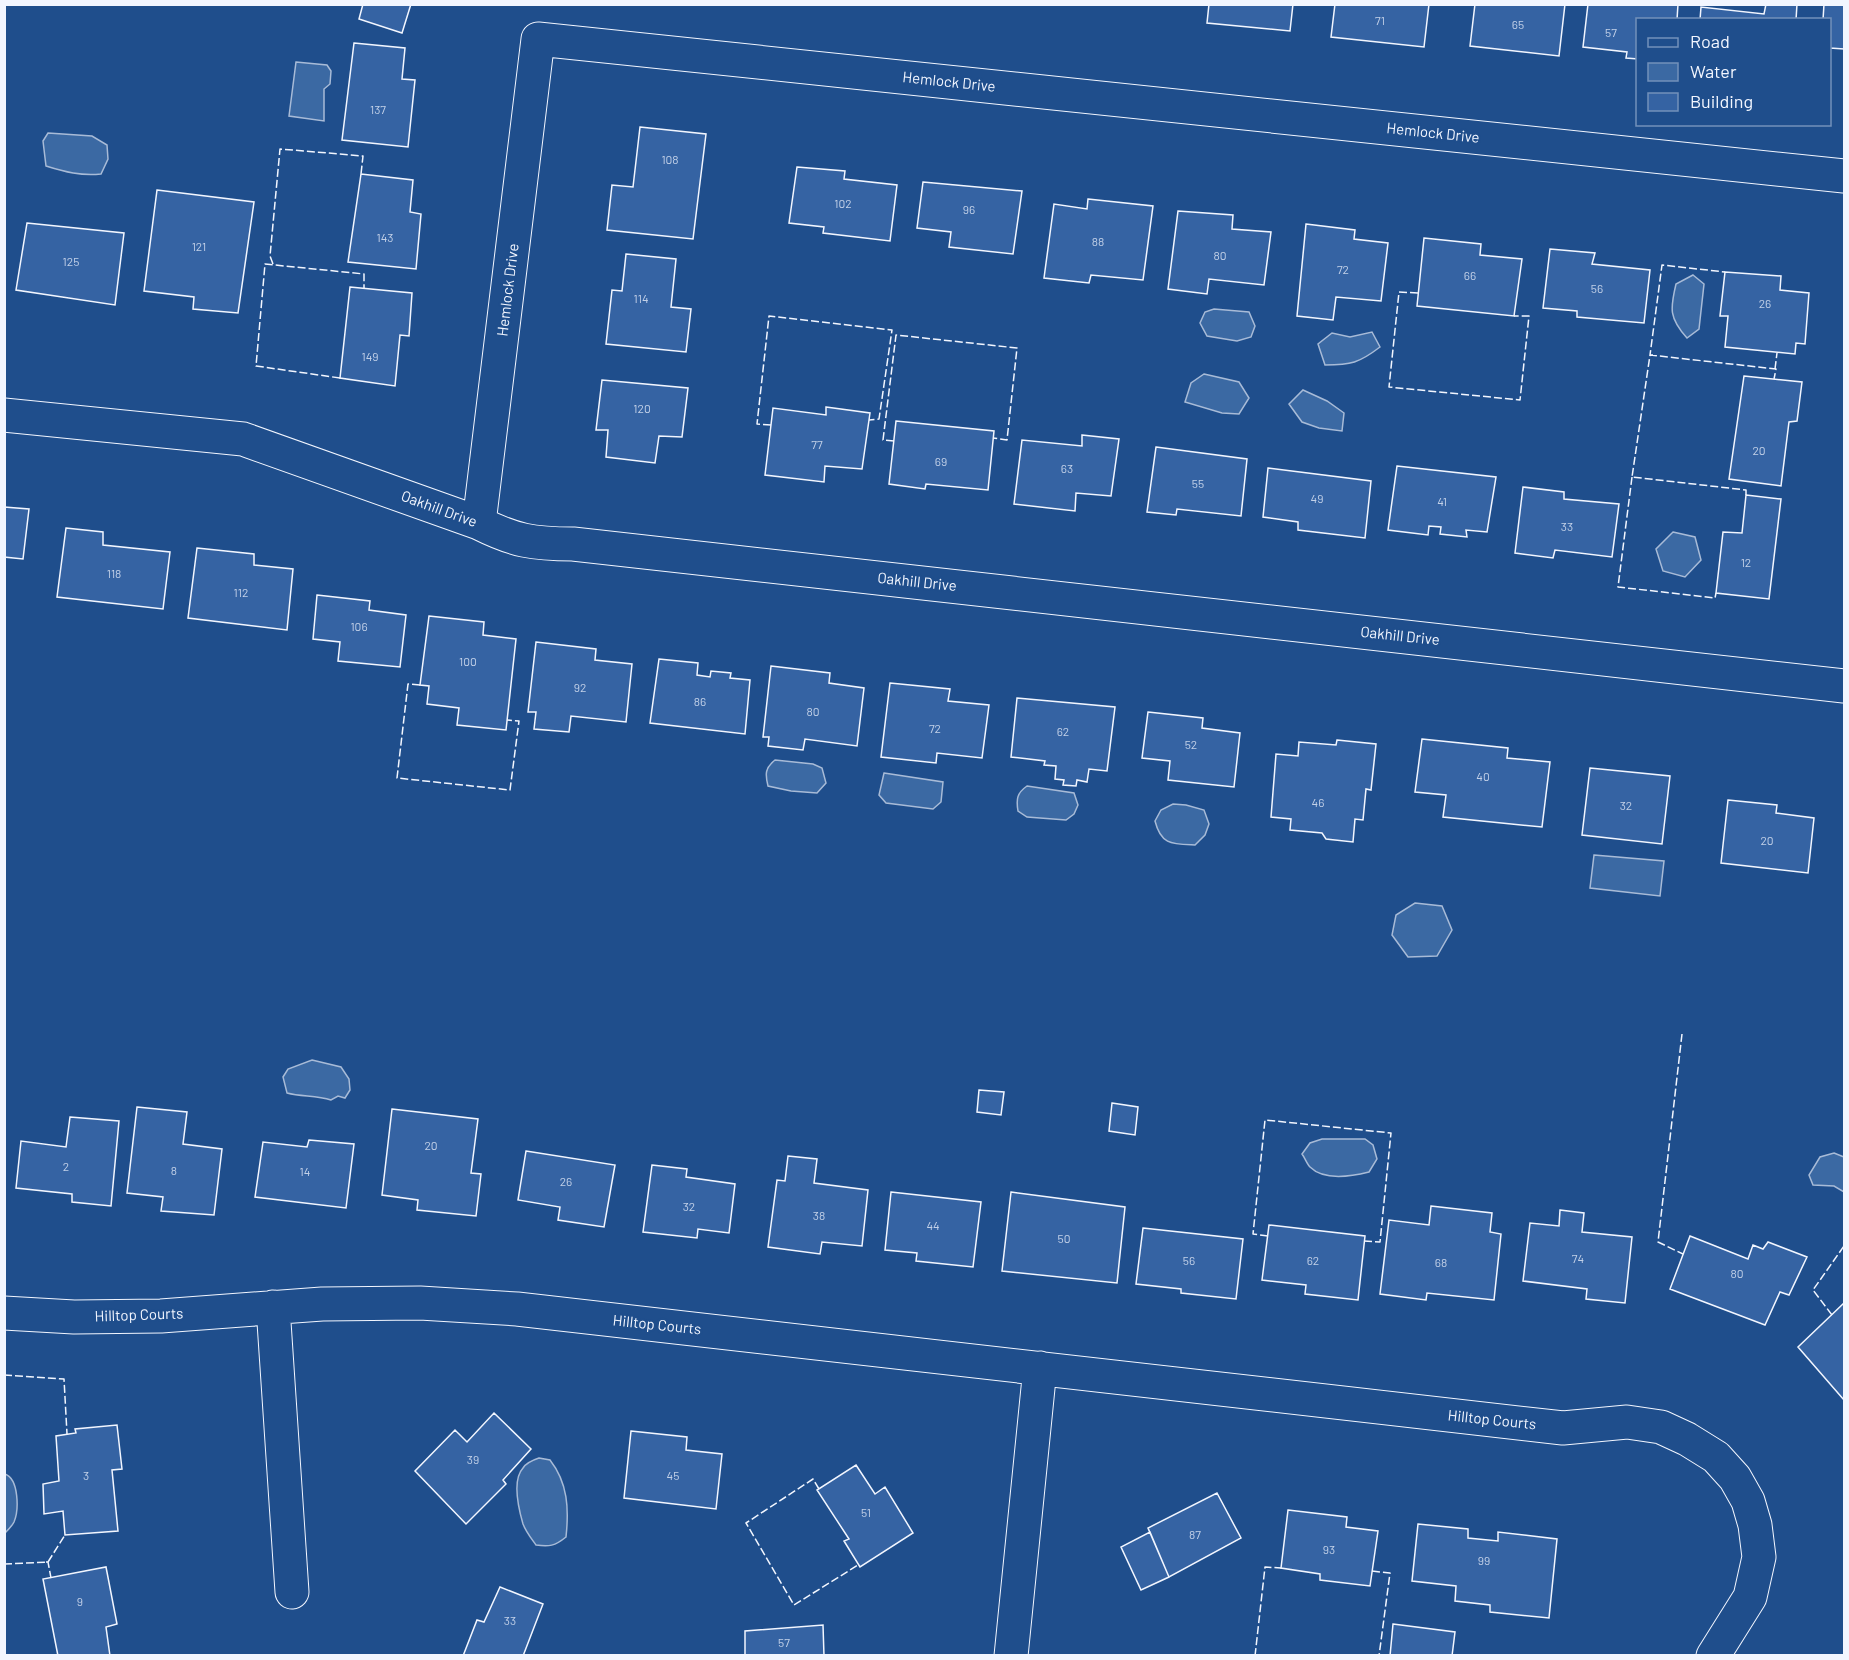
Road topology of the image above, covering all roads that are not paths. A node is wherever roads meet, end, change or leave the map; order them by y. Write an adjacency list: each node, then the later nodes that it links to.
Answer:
1 (1845, 176): 3 (street, Hemlock Drive)
2 (4, 415): 3 (street, Oakhill Drive)
3 (479, 523): 4 (street, Oakhill Drive)
4 (1845, 686)
5 (273, 1307): 6 (street, Hilltop Courts); 7 (street, Hilltop Courts); 8 (street)
6 (4, 1313)
7 (1040, 1368): 9 (street); 10 (street, Hilltop Courts)
8 (292, 1592)
9 (1011, 1656)
10 (1713, 1656)

